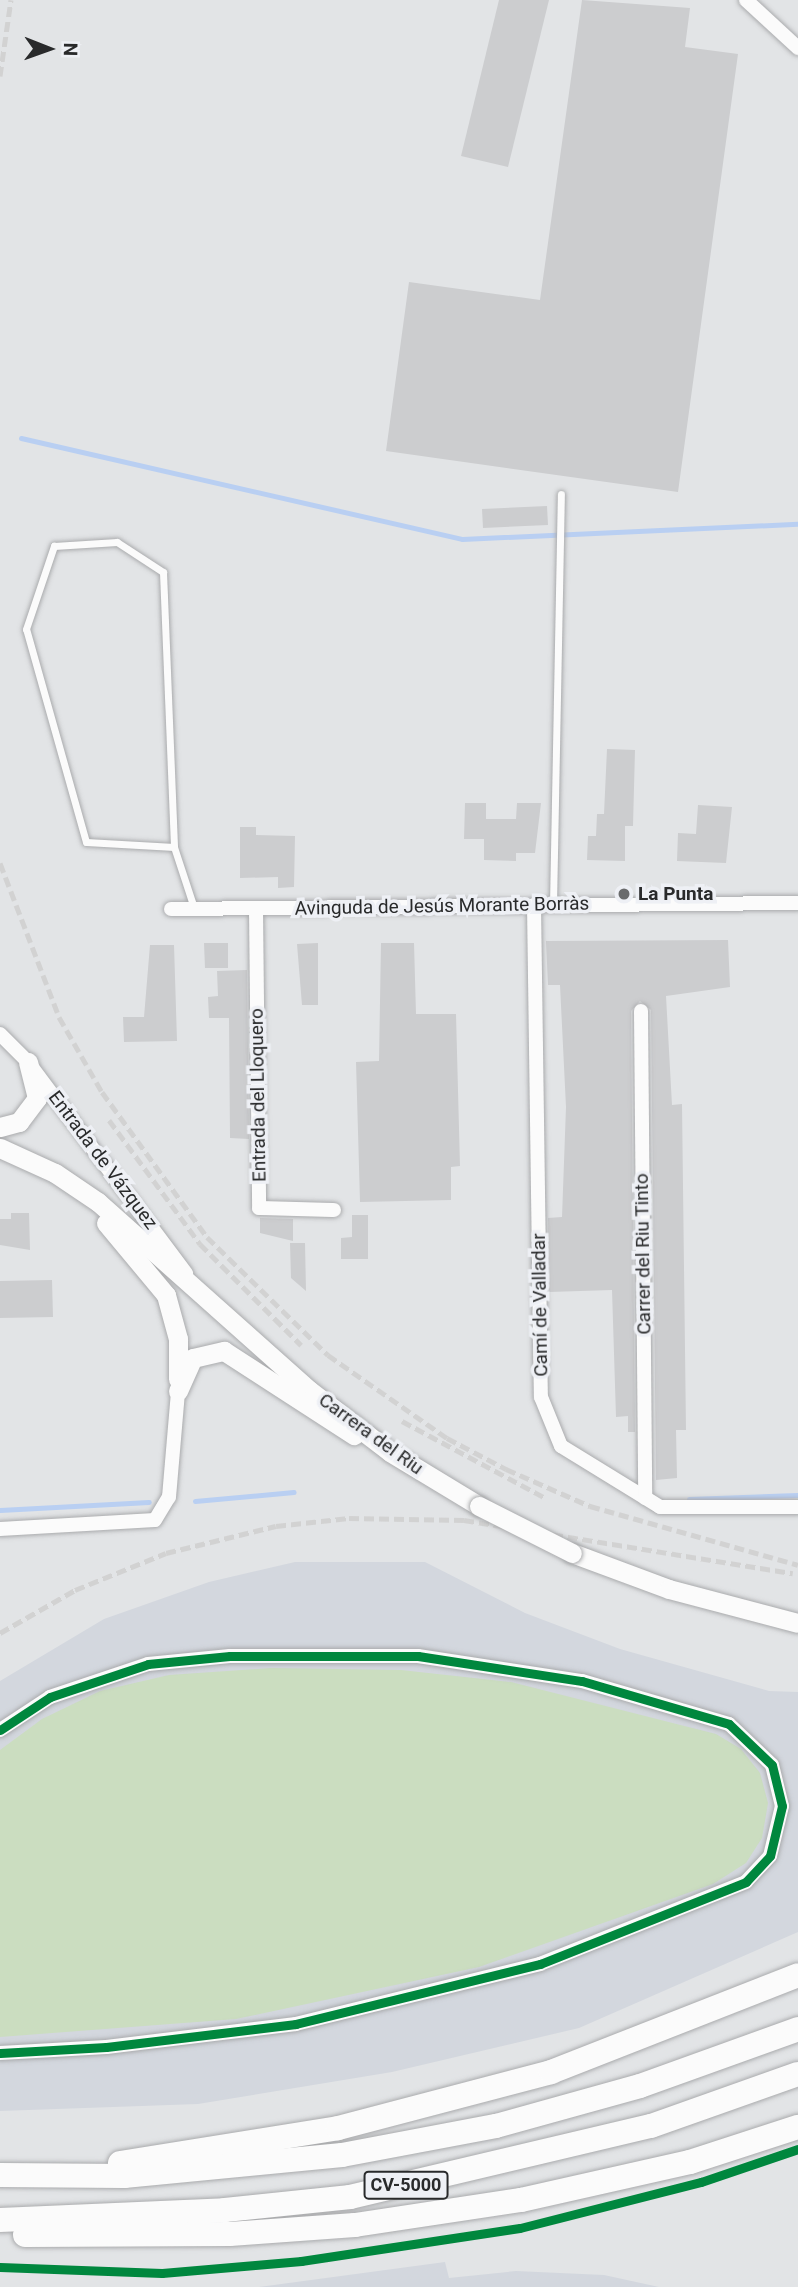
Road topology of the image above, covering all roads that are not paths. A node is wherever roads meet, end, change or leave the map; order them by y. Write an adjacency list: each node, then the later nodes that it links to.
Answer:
1 (746, 0): 2 (street)
2 (798, 48)
3 (561, 494): 7 (lane)
4 (174, 846): 4 (lane); 10 (lane)
5 (798, 903): 7 (street, Avinguda de Jesús Morante Borràs)
6 (534, 905): 7 (street, Avinguda de Jesús Morante Borràs); 8 (street, Avinguda de Jesús Morante Borràs); 21 (street, Camí de Valladar)
7 (553, 905)
8 (256, 908): 10 (street, Avinguda de Jesús Morante Borràs); 17 (street, Entrada del Lloquero)
9 (171, 909): 10 (street, Avinguda de Jesús Morante Borràs)
10 (195, 909)
11 (641, 1011): 21 (street, Carrer del Riu Tinto)
12 (0, 1034): 13 (street, Entrada de Vázquez)
13 (29, 1062): 14 (street); 18 (street, Entrada de Vázquez)
14 (0, 1127)
15 (0, 1148): 16 (street, Carrera del Riu)
16 (55, 1173): 18 (street, Carrera del Riu); 19 (street)
17 (334, 1210)
18 (199, 1292): 20 (street, Carrera del Riu)
19 (178, 1391): 20 (street); 23 (street)
20 (390, 1452): 24 (street, Carrera del Riu, bridge)
21 (645, 1498): 22 (street, Camí de Valladar)
22 (798, 1507)
23 (0, 1529)
24 (798, 1623)
25 (0, 1730): 28 (street)
26 (798, 1975): 31 (highway)
27 (798, 2029): 31 (highway, CV-5000)
28 (0, 2053)
29 (798, 2074): 33 (highway, CV-5000)
30 (798, 2127): 34 (highway)
31 (89, 2172): 32 (highway, CV-5000)
32 (0, 2175)
33 (0, 2220)
34 (0, 2235)

